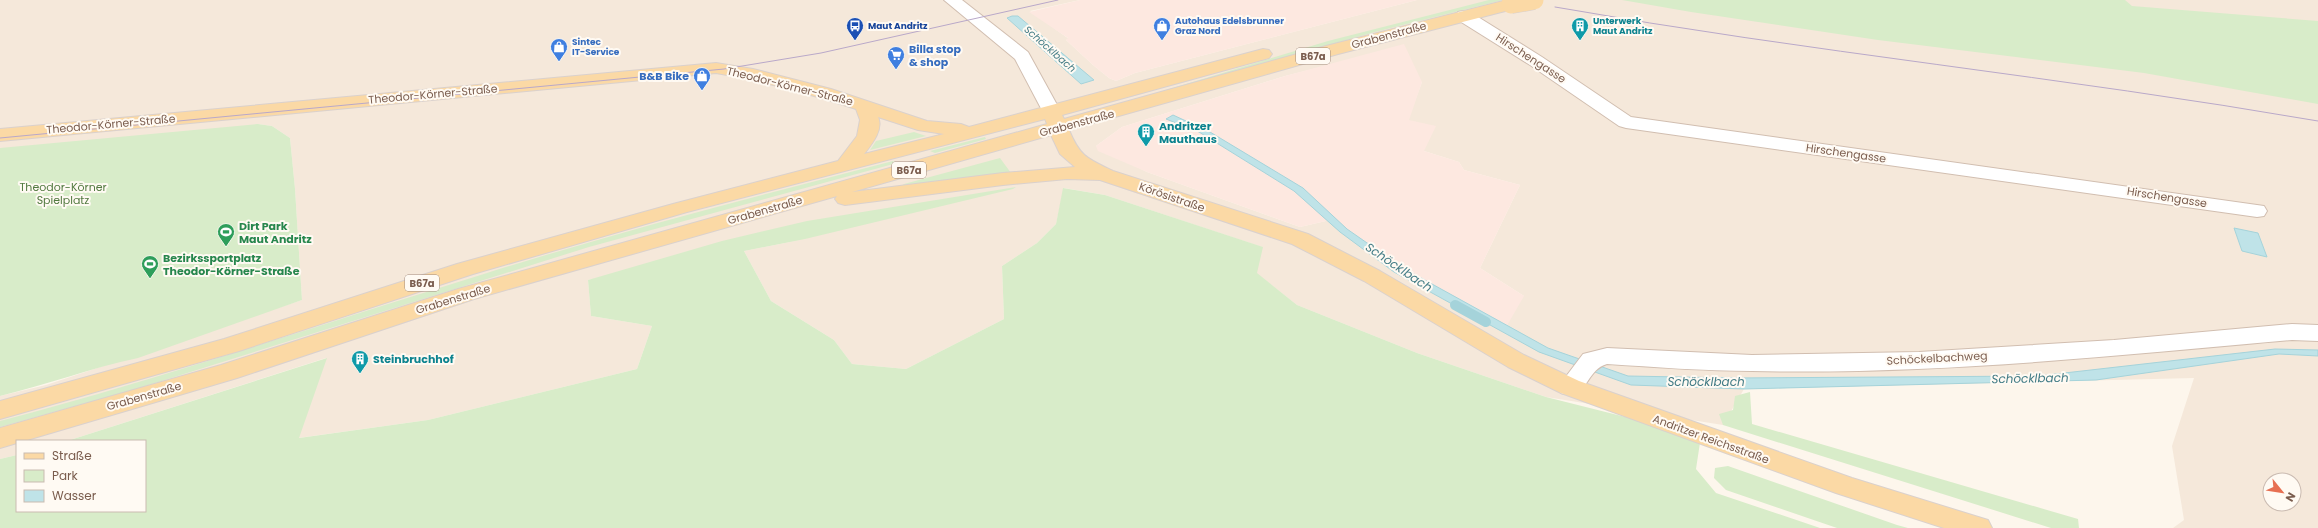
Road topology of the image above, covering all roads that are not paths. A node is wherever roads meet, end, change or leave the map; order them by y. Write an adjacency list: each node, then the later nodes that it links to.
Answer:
1 (952, 0): 5 (street, Körösistraße)
2 (1534, 0): 3 (main road, Grabenstraße / B67a, bridge)
3 (1464, 8): 5 (main road, Grabenstraße / B67a); 10 (street, Hirschengasse)
4 (863, 105): 6 (main road, Theodor-Körner-Straße); 7 (main road, Theodor-Körner-Straße); 8 (main road, Theodor-Körner-Straße)
5 (1055, 120): 6 (main road, Grabenstraße / B67a); 9 (main road, Körösistraße); 11 (main road, Grabenstraße / B67a)
6 (974, 131): 8 (main road, Grabenstraße / B67a)
7 (0, 135)
8 (846, 164): 15 (main road, Grabenstraße / B67a)
9 (1106, 174): 11 (main road); 12 (main road, Körösistraße)
10 (2257, 211)
11 (759, 212): 16 (main road, Grabenstraße / B67a)
12 (1454, 325): 14 (main road, Andritzer Reichsstraße)
13 (2318, 333): 14 (street, Schöckelbachweg)
14 (1581, 373): 17 (main road, Andritzer Reichsstraße)
15 (0, 410)
16 (0, 438)
17 (1978, 528)

